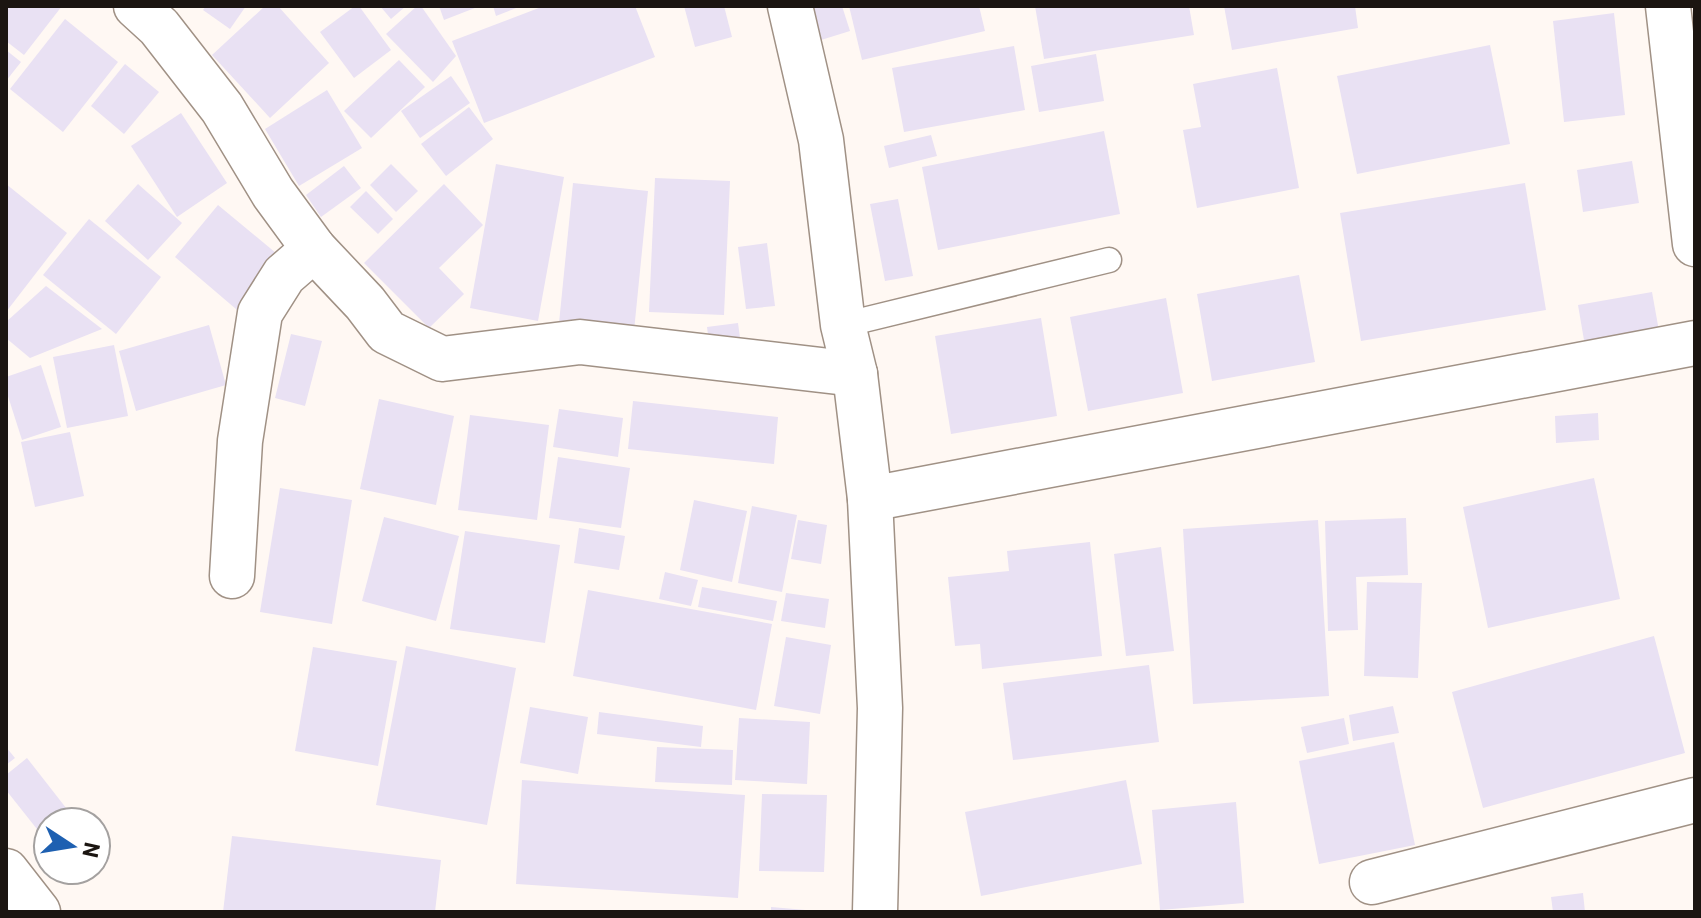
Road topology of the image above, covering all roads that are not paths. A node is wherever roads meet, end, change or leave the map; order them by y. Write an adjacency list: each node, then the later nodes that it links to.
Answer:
1 (136, 6): 5 (street)
2 (790, 6): 7 (street)
3 (1668, 6): 4 (street)
4 (1695, 244)
5 (314, 249): 9 (street); 11 (street)
6 (1109, 260): 7 (lane)
7 (843, 325): 9 (street)
8 (1695, 343): 10 (street)
9 (855, 374): 10 (street)
10 (870, 499): 16 (street)
11 (232, 576)
12 (1695, 800): 14 (street)
13 (6, 871): 15 (street)
14 (1372, 882)
15 (38, 912)
16 (875, 912)

